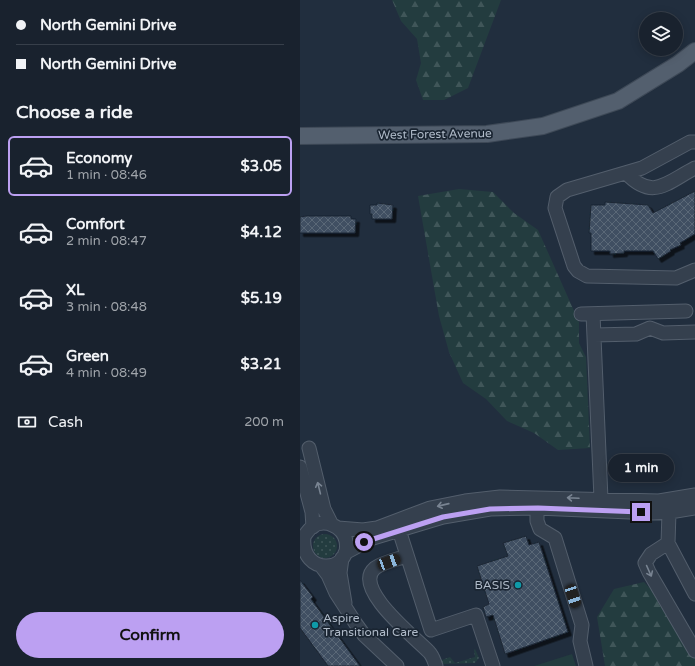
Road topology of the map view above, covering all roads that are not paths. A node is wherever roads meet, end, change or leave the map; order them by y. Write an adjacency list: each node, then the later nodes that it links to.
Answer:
1 (695, 51): 2 (main road, West Forest Avenue)
2 (300, 136)
3 (695, 142): 5 (street)
4 (695, 168): 5 (street)
5 (626, 173): 6 (street)
6 (695, 270)
7 (686, 311): 8 (street)
8 (649, 312): 9 (street); 11 (street)
9 (650, 328): 10 (street); 11 (street)
10 (695, 332)
11 (594, 335): 15 (street)
12 (309, 448): 20 (street, one-way to 12)
13 (300, 467): 19 (street)
14 (695, 495): 15 (street)
15 (601, 499): 20 (street, one-way to 20)
16 (538, 508): 18 (street); 21 (street); 36 (street)
17 (695, 508): 18 (street)
18 (669, 512): 23 (street)
19 (313, 527): 20 (street); 22 (street)
20 (335, 527): 24 (street)
21 (399, 530): 24 (street); 25 (street)
22 (302, 539): 26 (street)
23 (668, 543): 28 (street); 32 (street, one-way to 32)
24 (343, 555): 27 (street); 29 (street)
25 (407, 556): 30 (street); 31 (street)
26 (305, 560): 27 (street)
27 (322, 567): 29 (street)
28 (695, 594)
29 (345, 606): 33 (street)
30 (431, 630): 31 (street); 35 (street)
31 (413, 636): 34 (street)
32 (695, 651)
33 (397, 666)
34 (436, 666)
35 (493, 666)
36 (586, 666)

